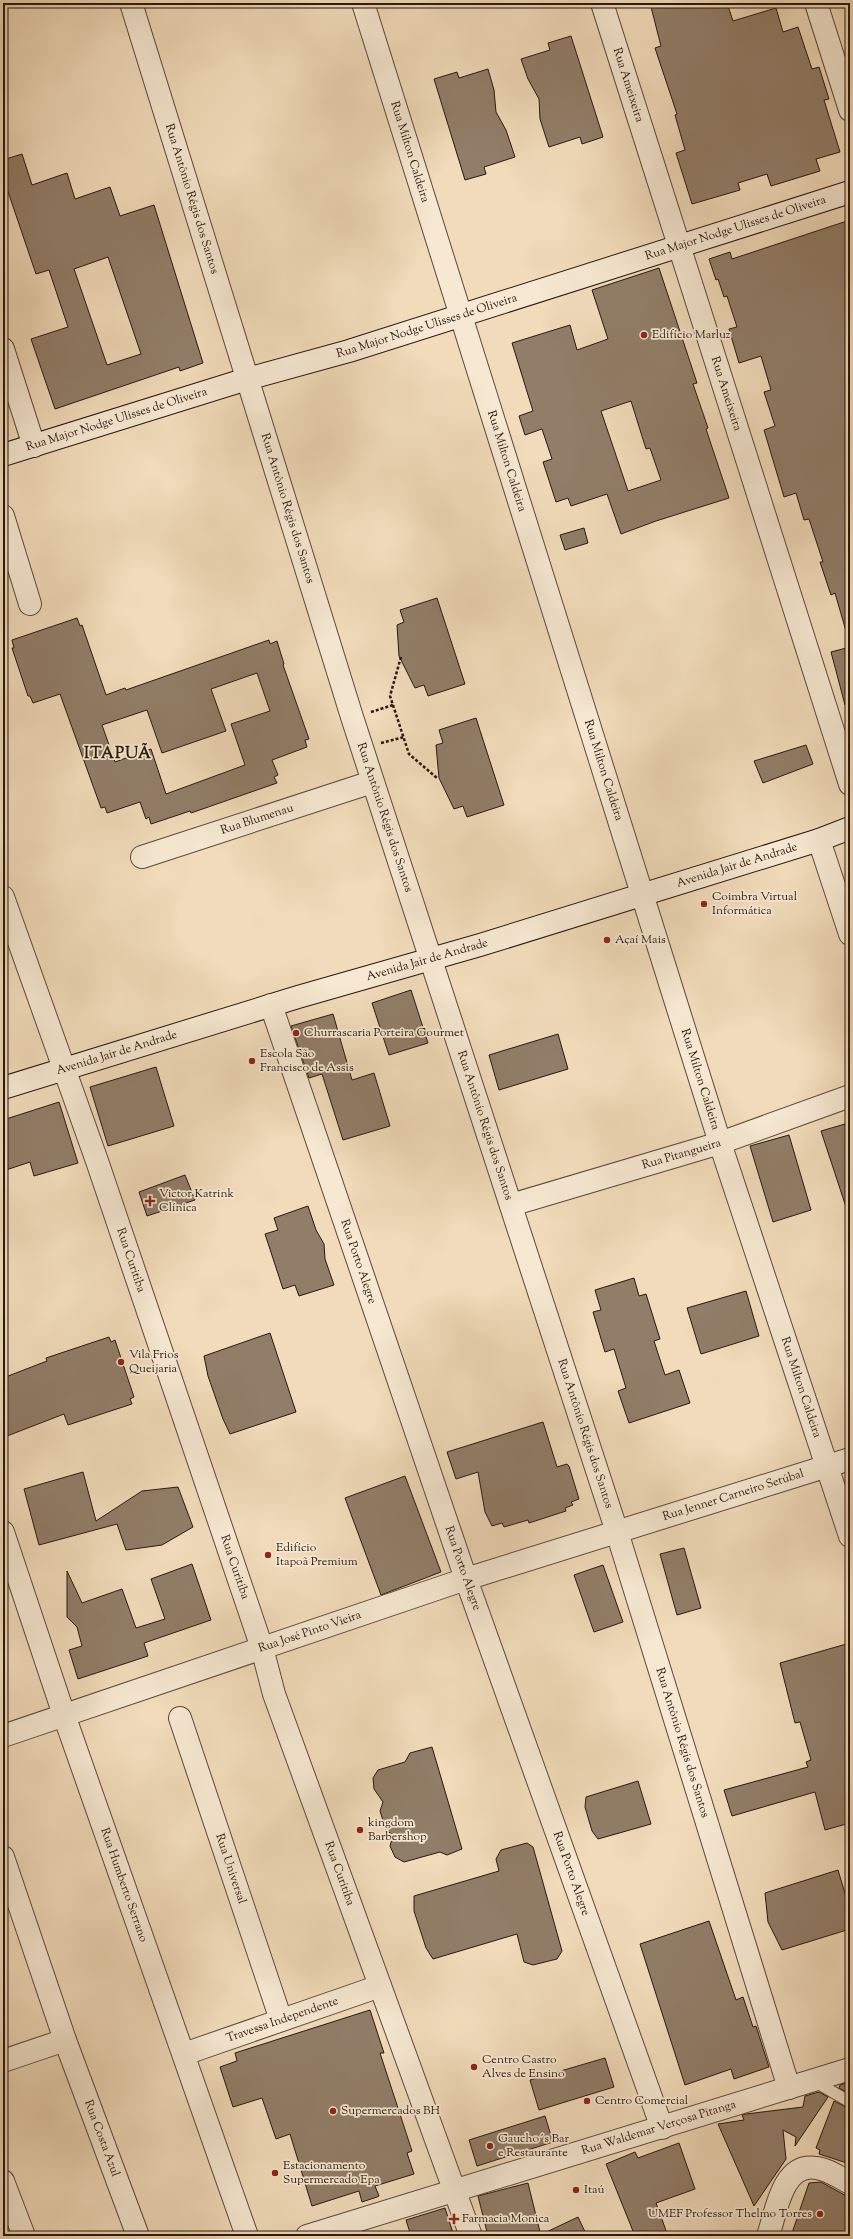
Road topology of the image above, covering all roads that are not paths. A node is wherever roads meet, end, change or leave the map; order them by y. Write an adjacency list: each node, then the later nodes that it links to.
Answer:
1 (132, 3): 10 (street, Rua Antônio Régis dos Santos)
2 (363, 3): 8 (street, Rua Milton Caldeira)
3 (602, 3): 7 (street, Rua Ameixeira)
4 (816, 3): 5 (street)
5 (850, 110)
6 (850, 192): 7 (street, Rua Major Nodge Ulisses de Oliveira)
7 (679, 245): 8 (street, Rua Major Nodge Ulisses de Oliveira); 16 (street, Rua Ameixeira)
8 (461, 314): 10 (street, Rua Major Nodge Ulisses de Oliveira); 20 (street, Rua Milton Caldeira)
9 (3, 349): 11 (street)
10 (247, 379): 11 (street, Rua Major Nodge Ulisses de Oliveira); 15 (street, Rua Antônio Régis dos Santos)
11 (34, 446): 12 (street, Rua Major Nodge Ulisses de Oliveira)
12 (3, 455)
13 (3, 516): 14 (street)
14 (30, 604)
15 (372, 782): 19 (street, Rua Blumenau); 23 (street, Rua Antônio Régis dos Santos)
16 (850, 784)
17 (850, 828): 18 (street, Avenida Jair de Andrade)
18 (819, 840): 20 (street, Avenida Jair de Andrade); 22 (street)
19 (142, 857)
20 (644, 895): 23 (street, Avenida Jair de Andrade); 28 (street, Rua Milton Caldeira)
21 (3, 897): 25 (street, Rua Curitiba)
22 (850, 934)
23 (432, 960): 24 (street, Avenida Jair de Andrade); 29 (street, Rua Antônio Régis dos Santos)
24 (271, 1005): 25 (street, Avenida Jair de Andrade); 35 (street, Rua Porto Alegre)
25 (64, 1068): 26 (street, Avenida Jair de Andrade); 36 (street, Rua Curitiba)
26 (3, 1088)
27 (850, 1096): 28 (street, Rua Pitangueira)
28 (720, 1143): 29 (street, Rua Pitangueira); 31 (street, Rua Milton Caldeira)
29 (511, 1205): 33 (street, Rua Antônio Régis dos Santos)
30 (850, 1458): 31 (street, Rua Jenner Carneiro Setúbal)
31 (828, 1466): 33 (street, Rua Jenner Carneiro Setúbal); 34 (street, Rua Milton Caldeira)
32 (3, 1532): 37 (street, Rua Humberto Serrano)
33 (617, 1532): 35 (street, Rua José Pinto Vieira); 48 (street, Rua Antônio Régis dos Santos)
34 (850, 1536)
35 (466, 1579): 36 (street, Rua José Pinto Vieira); 50 (street, Rua Porto Alegre)
36 (262, 1648): 37 (street, Rua José Pinto Vieira); 41 (street, Rua Curitiba)
37 (64, 1715): 39 (street, Rua José Pinto Vieira); 44 (street, Rua Humberto Serrano)
38 (180, 1718): 42 (street, Rua Universal)
39 (3, 1736)
40 (3, 1858): 43 (street, Rua Costa Azul)
41 (380, 1986): 42 (street, Travessa Independente); 53 (street, Rua Curitiba)
42 (281, 2020): 44 (street, Travessa Independente)
43 (65, 2040): 45 (street); 55 (street, Rua Costa Azul)
44 (184, 2054): 56 (street, Rua Humberto Serrano)
45 (3, 2061)
46 (850, 2068): 47 (street, Rua Waldemar Verçosa Pitanga)
47 (814, 2081): 48 (street, Rua Waldemar Verçosa Pitanga); 49 (lane)
48 (789, 2088): 50 (street, Rua Waldemar Verçosa Pitanga)
49 (850, 2102)
50 (662, 2128): 53 (street, Rua Waldemar Verçosa Pitanga)
51 (3, 2182): 54 (street)
52 (850, 2183): 59 (street)
53 (455, 2189): 57 (street, Rua Waldemar Verçosa Pitanga); 58 (street, Rua Curitiba)
54 (24, 2236)
55 (138, 2236)
56 (247, 2236)
57 (307, 2236)
58 (471, 2236)
59 (768, 2236)

